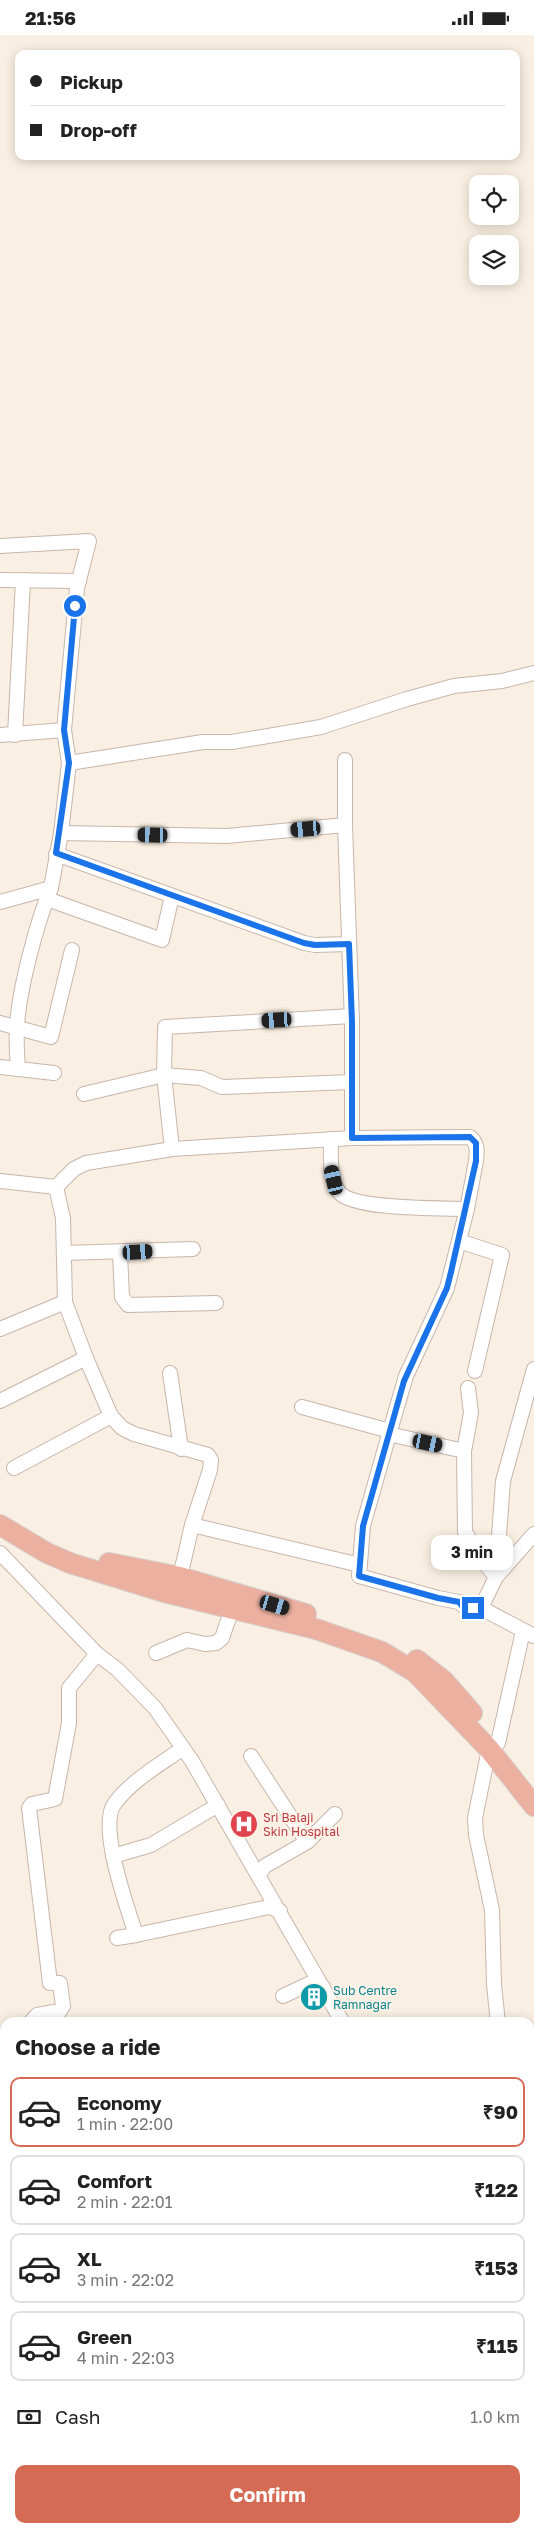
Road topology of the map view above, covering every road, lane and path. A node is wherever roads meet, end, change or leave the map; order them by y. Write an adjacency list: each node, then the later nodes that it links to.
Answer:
1 (0, 546): 4 (street)
2 (0, 580): 3 (street)
3 (22, 580): 4 (street); 8 (street)
4 (78, 581): 6 (street)
5 (534, 673): 10 (street)
6 (64, 730): 8 (street); 10 (street)
7 (0, 735): 8 (street)
8 (15, 735)
9 (345, 760): 11 (street)
10 (69, 763): 12 (street)
11 (345, 825): 12 (street); 17 (street)
12 (61, 833): 13 (street)
13 (56, 853): 14 (street); 15 (street)
14 (49, 893): 15 (street); 16 (street); 21 (street)
15 (172, 896): 17 (street)
16 (0, 902)
17 (349, 944): 19 (street)
18 (72, 949): 21 (street)
19 (352, 1015): 25 (street); 26 (street)
20 (0, 1023): 21 (street)
21 (17, 1026): 23 (street)
22 (0, 1067): 23 (street)
23 (18, 1069): 24 (street)
24 (54, 1073)
25 (164, 1075): 26 (street); 27 (street); 30 (street)
26 (352, 1077): 28 (street)
27 (84, 1094)
28 (352, 1138): 29 (street); 33 (street)
29 (331, 1139): 30 (street); 33 (street)
30 (172, 1149): 32 (street)
31 (0, 1181): 32 (street)
32 (56, 1187): 36 (street)
33 (467, 1209): 34 (street)
34 (459, 1241): 43 (street); 49 (street)
35 (193, 1249): 37 (street)
36 (64, 1253): 37 (street); 38 (street)
37 (120, 1253): 39 (street)
38 (65, 1302): 40 (street); 41 (street)
39 (216, 1303)
40 (0, 1329)
41 (86, 1358): 46 (street); 48 (street)
42 (534, 1369): 60 (street)
43 (475, 1371)
44 (170, 1373): 50 (street)
45 (468, 1389): 51 (street)
46 (0, 1401)
47 (302, 1407): 49 (street)
48 (111, 1416): 50 (street); 52 (street)
49 (390, 1431): 51 (street); 58 (street)
50 (181, 1449): 55 (street)
51 (464, 1451): 60 (street)
52 (14, 1468)
53 (0, 1510): 59 (highway)
54 (0, 1525): 61 (highway)
55 (192, 1525): 58 (street); 59 (street)
56 (534, 1534): 60 (street)
57 (0, 1553): 65 (street)
58 (360, 1565): 62 (street)
59 (180, 1577): 66 (highway)
60 (496, 1577): 62 (street)
61 (232, 1609): 64 (street); 66 (highway)
62 (481, 1609): 63 (street)
63 (529, 1634): 66 (street)
64 (156, 1653)
65 (97, 1654): 67 (street); 81 (street)
66 (493, 1746): 69 (highway); 71 (highway); 83 (street)
67 (183, 1748): 70 (street); 74 (street)
68 (251, 1756): 73 (street)
69 (534, 1790)
70 (218, 1805): 74 (street); 75 (street)
71 (534, 1806)
72 (335, 1814): 73 (street)
73 (307, 1842): 75 (street)
74 (114, 1856): 77 (street)
75 (258, 1874): 76 (street)
76 (280, 1911): 77 (street); 79 (street)
77 (136, 1935): 78 (street)
78 (117, 1938)
79 (323, 1987): 80 (street); 82 (street)
80 (283, 1996)
81 (35, 2017)
82 (340, 2017)
83 (497, 2017)

